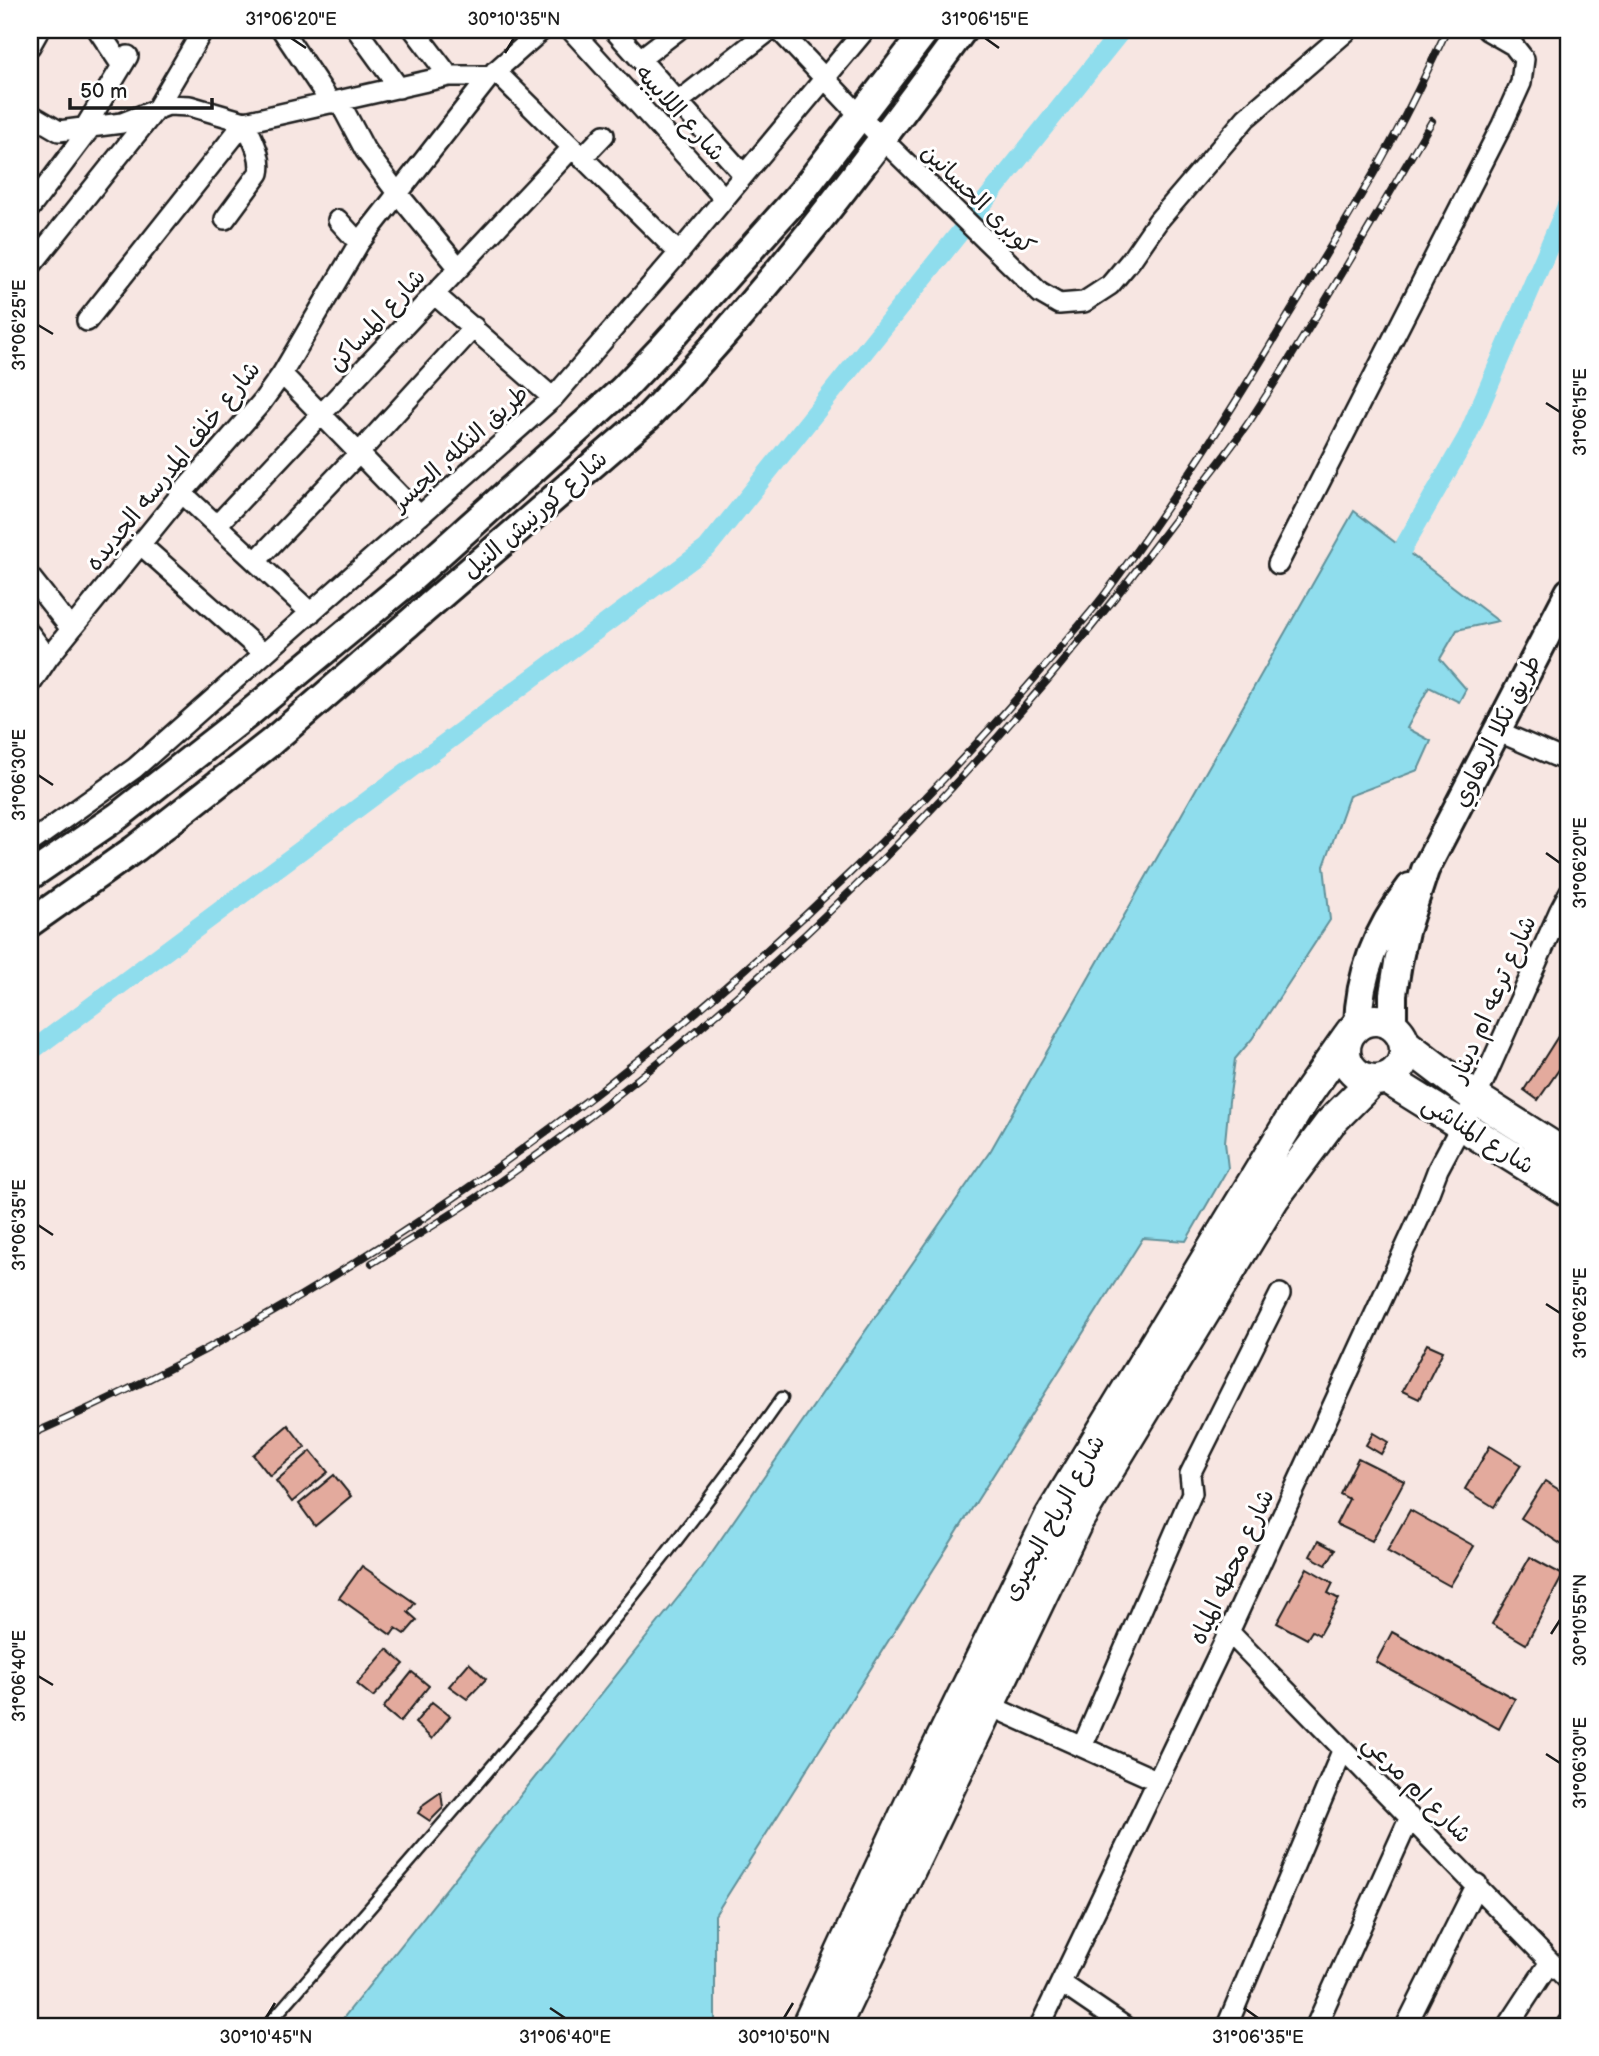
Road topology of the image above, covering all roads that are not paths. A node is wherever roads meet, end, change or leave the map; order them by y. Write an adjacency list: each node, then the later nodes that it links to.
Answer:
1 (39, 30): 18 (street)
2 (98, 30): 30 (street)
3 (203, 30): 26 (street)
4 (282, 30): 24 (street)
5 (357, 30): 23 (street)
6 (414, 30): 21 (street)
7 (542, 30): 20 (street, شارع خلف المدرسه الجديده)
8 (571, 30): 36 (street, شارع اللابيبه)
9 (614, 30): 19 (street)
10 (678, 30): 19 (street)
11 (770, 30): 25 (street)
12 (779, 30): 22 (street, كوبرى الحسانين)
13 (864, 30): 22 (street, طريق النكله, الجسر)
14 (926, 30): 28 (main road, شارع كورنيش النيل)
15 (963, 30): 32 (main road, شارع كورنيش النيل)
16 (1348, 30): 32 (street, كوبرى الحسانين)
17 (1487, 30): 56 (street)
18 (30, 46)
19 (639, 59): 25 (street)
20 (493, 73): 21 (street); 33 (street); 35 (street, شارع خلف المدرسه الجديده)
21 (449, 76): 23 (street)
22 (824, 78): 28 (street, كوبرى الحسانين); 34 (street, طريق النكله, الجسر)
23 (399, 88): 24 (street)
24 (335, 102): 29 (street); 35 (street)
25 (678, 102): 34 (street)
26 (157, 108): 29 (street); 30 (street); 42 (street)
27 (30, 114): 30 (street)
28 (861, 116): 32 (street, كوبرى الحسانين); 69 (main road, شارع كورنيش النيل)
29 (245, 122): 38 (street); 45 (street)
30 (87, 128): 37 (street)
31 (604, 135): 33 (street, شارع المساكن)
32 (883, 140): 71 (main road, شارع كورنيش النيل)
33 (577, 153): 41 (street); 43 (street, شارع المساكن)
34 (744, 175): 36 (street, طريق النكله, الجسر)
35 (398, 194): 40 (street, شارع خلف المدرسه الجديده); 43 (street)
36 (724, 198): 41 (street, طريق النكله, الجسر)
37 (30, 208)
38 (225, 219)
39 (338, 220): 40 (street)
40 (359, 243): 47 (street, شارع خلف المدرسه الجديده)
41 (679, 253): 48 (street, طريق النكله, الجسر)
42 (30, 267)
43 (459, 268): 44 (street, شارع المساكن)
44 (434, 294): 46 (street); 49 (street, شارع المساكن)
45 (87, 321)
46 (474, 327): 48 (street); 50 (street)
47 (282, 373): 49 (street); 51 (street, شارع خلف المدرسه الجديده)
48 (554, 398): 52 (street, طريق النكله, الجسر)
49 (321, 415): 50 (street); 53 (street, شارع المساكن)
50 (359, 453): 52 (street); 55 (street)
51 (182, 492): 53 (street); 54 (street, شارع خلف المدرسه الجديده)
52 (420, 516): 59 (street, طريق النكله, الجسر)
53 (217, 525): 55 (street)
54 (140, 544): 60 (street, شارع خلف المدرسه الجديده); 62 (street)
55 (256, 561): 59 (street)
56 (1278, 564)
57 (30, 577): 60 (street)
58 (1569, 592): 65 (main road, طريق نكلا الرهاوي)
59 (311, 613): 62 (street, طريق النكله, الجسر)
60 (71, 629): 63 (street, شارع خلف المدرسه الجديده)
61 (30, 634): 63 (street)
62 (264, 654): 67 (street, طريق النكله, الجسر)
63 (48, 658): 64 (street, شارع خلف المدرسه الجديده)
64 (30, 685)
65 (1496, 731): 66 (street); 68 (main road, طريق نكلا الرهاوي)
66 (1569, 762)
67 (30, 843)
68 (1425, 870): 72 (main road, طريق نكلا الرهاوي); 73 (main road, طريق نكلا الرهاوي)
69 (30, 876)
70 (1569, 893): 75 (street, شارع ترعه ام دينار)
71 (30, 923)
72 (1353, 1030): 73 (main road); 74 (main road); 76 (main road, شارع الرياح البحيرى)
73 (1399, 1035): 74 (main road); 75 (main road, شارع المناشى)
74 (1380, 1079): 77 (main road, شارع الرياح البحيرى); 78 (main road, شارع المناشى)
75 (1476, 1098): 78 (street, شارع ترعه ام دينار); 79 (main road, شارع المناشى)
76 (1301, 1103): 77 (main road); 94 (main road, شارع الرياح البحيرى)
77 (1329, 1123): 84 (main road, شارع الرياح البحيرى)
78 (1462, 1125): 80 (main road, شارع المناشى); 83 (street, شارع محطه المياه)
79 (1569, 1157)
80 (1569, 1192)
81 (1280, 1294): 85 (street)
82 (782, 1398): 93 (lane)
83 (1229, 1633): 86 (street, شارع ام مرعي); 87 (street, شارع محطه المياه)
84 (988, 1705): 85 (street); 95 (main road, شارع الرياح البحيرى)
85 (1083, 1747): 87 (street)
86 (1343, 1749): 88 (street, شارع ام مرعي); 98 (street)
87 (1158, 1781): 92 (street, شارع محطه المياه)
88 (1410, 1817): 89 (street, شارع ام مرعي); 99 (street)
89 (1477, 1884): 90 (street, شارع ام مرعي); 100 (street)
90 (1550, 1962): 91 (street, شارع ام مرعي); 101 (street)
91 (1569, 1981)
92 (1061, 1983): 96 (street, شارع محطه المياه); 97 (street)
93 (267, 2026)
94 (807, 2026)
95 (835, 2026)
96 (1040, 2026)
97 (1124, 2026)
98 (1227, 2026)
99 (1316, 2026)
100 (1406, 2026)
101 (1508, 2026)

